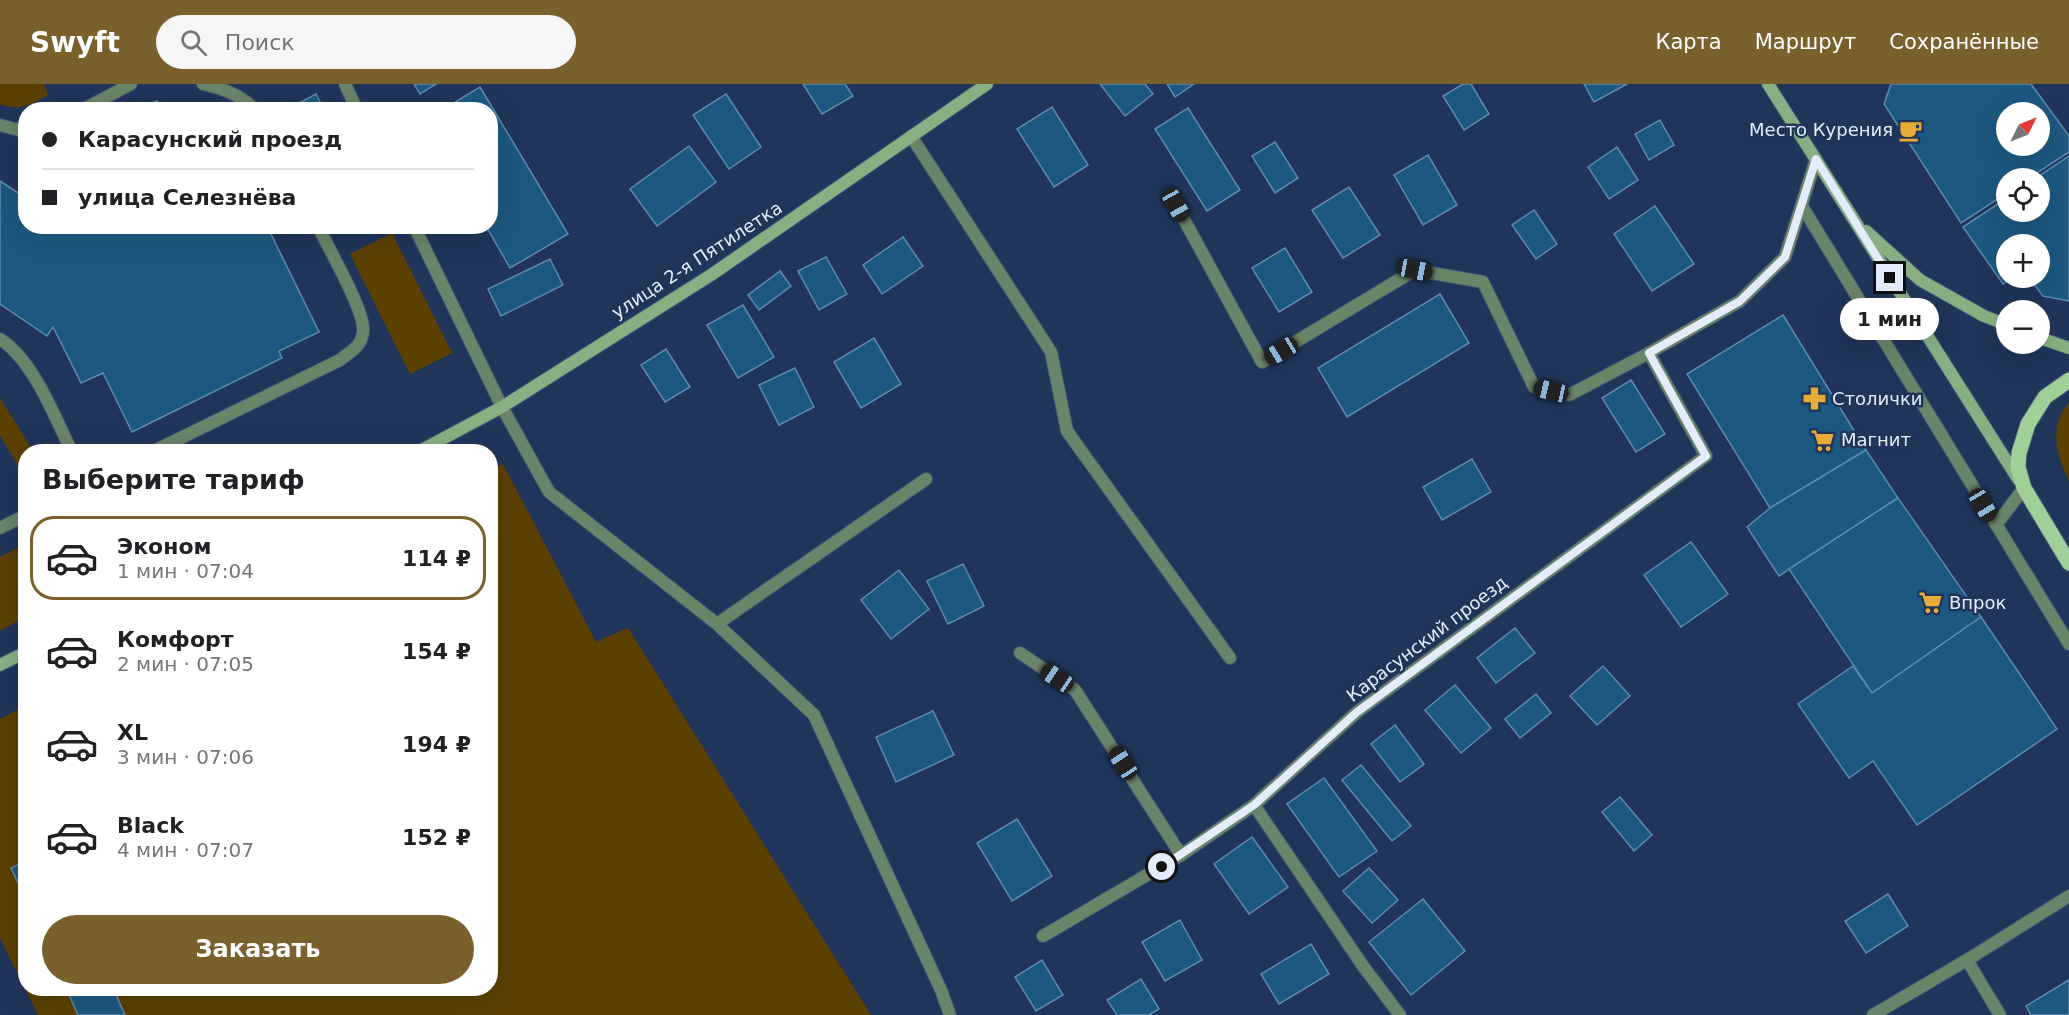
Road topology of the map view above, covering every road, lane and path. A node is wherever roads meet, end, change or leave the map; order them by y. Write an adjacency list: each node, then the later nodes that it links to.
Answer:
1 (131, 84): 6 (street)
2 (202, 84): 7 (street)
3 (345, 84): 8 (street)
4 (987, 84): 11 (main road, улица 2-я Пятилетка)
5 (1768, 84): 12 (main road)
6 (97, 102)
7 (248, 102)
8 (353, 102)
9 (0, 125): 10 (street)
10 (18, 130)
11 (911, 136): 25 (main road, улица 2-я Пятилетка); 39 (street)
12 (1816, 159): 14 (street); 15 (main road)
13 (1176, 205): 22 (street)
14 (1802, 206): 22 (street); 32 (street)
15 (1854, 220): 18 (main road); 30 (main road)
16 (322, 234): 27 (street)
17 (418, 234): 25 (street)
18 (1996, 321)
19 (4, 341): 23 (street); 26 (street)
20 (2050, 341): 21 (main road)
21 (2069, 348)
22 (1649, 353): 41 (street, Карасунский проезд)
23 (0, 355)
24 (2069, 380): 30 (main road)
25 (502, 407): 28 (main road, улица 2-я Пятилетка); 35 (street)
26 (68, 444)
27 (168, 444)
28 (433, 444)
29 (926, 479): 35 (street)
30 (2024, 488): 32 (street); 34 (main road)
31 (18, 518): 33 (street)
32 (1996, 525): 36 (street)
33 (0, 528)
34 (2069, 563)
35 (717, 624): 46 (street)
36 (2069, 644)
37 (1020, 653): 42 (street)
38 (18, 656): 40 (main road)
39 (1230, 658)
40 (0, 664)
41 (1254, 805): 42 (street, Карасунский проезд); 47 (street)
42 (1182, 855): 44 (street, Карасунский проезд)
43 (2069, 896): 45 (street)
44 (1043, 936)
45 (1967, 960): 48 (street); 49 (street)
46 (950, 1015)
47 (1400, 1015)
48 (1873, 1015)
49 (2000, 1015)

